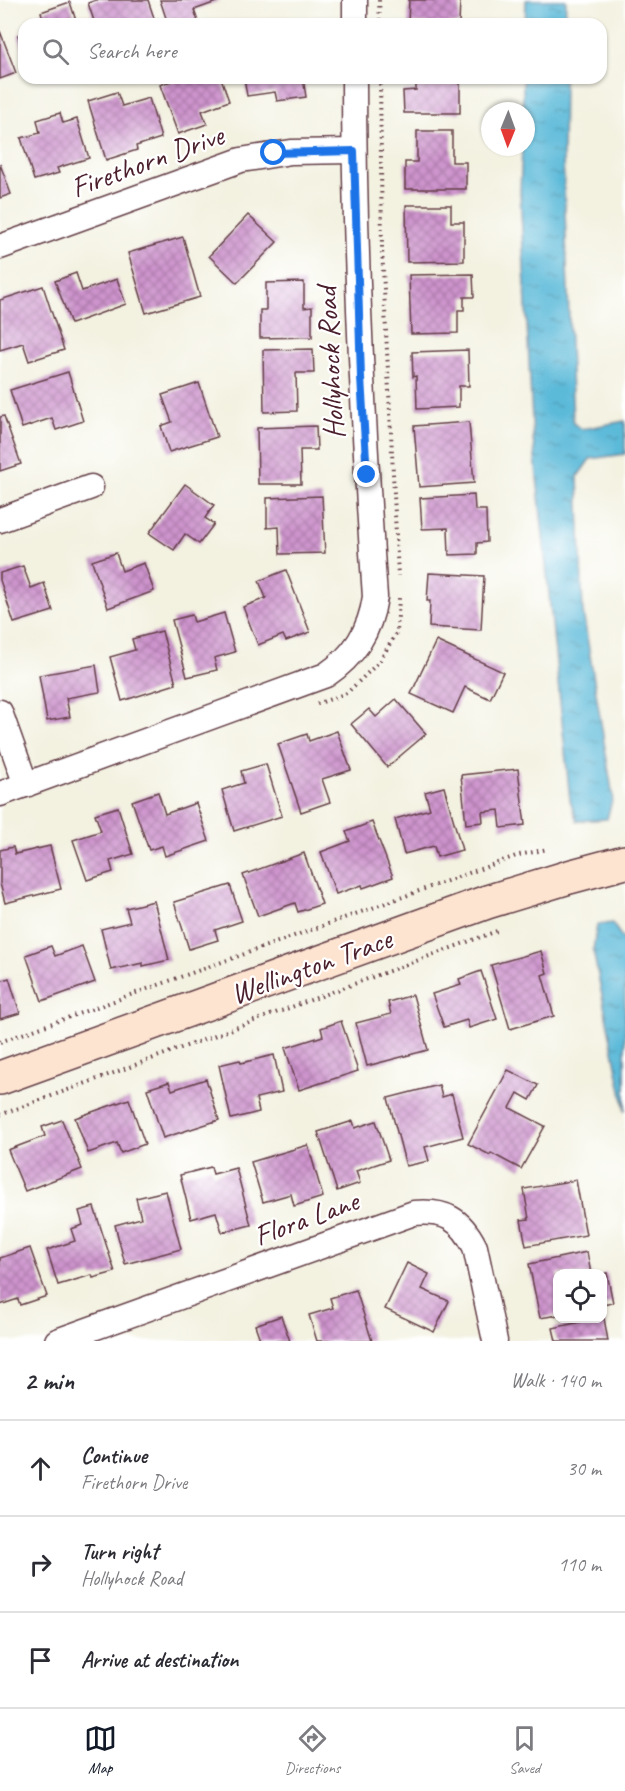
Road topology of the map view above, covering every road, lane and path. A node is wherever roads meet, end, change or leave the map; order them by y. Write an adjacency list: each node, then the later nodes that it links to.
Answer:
1 (355, 0): 3 (street)
2 (380, 0): 4 (path)
3 (355, 18)
4 (380, 18)
5 (354, 84): 7 (street, Hollyhock Road)
6 (380, 84): 11 (path)
7 (354, 151): 8 (street, Firethorn Drive); 15 (street, Hollyhock Road)
8 (0, 247)
9 (91, 487): 10 (street)
10 (0, 520)
11 (398, 585)
12 (399, 597): 13 (path)
13 (314, 705)
14 (0, 712): 15 (street)
15 (26, 785): 16 (street, Hollyhock Road)
16 (0, 794)
17 (548, 849): 20 (path)
18 (625, 862): 21 (street, Wellington Trace)
19 (497, 931): 22 (path)
20 (0, 1042)
21 (0, 1078)
22 (0, 1115)
23 (57, 1341): 24 (street, Flora Lane)
24 (495, 1341)

